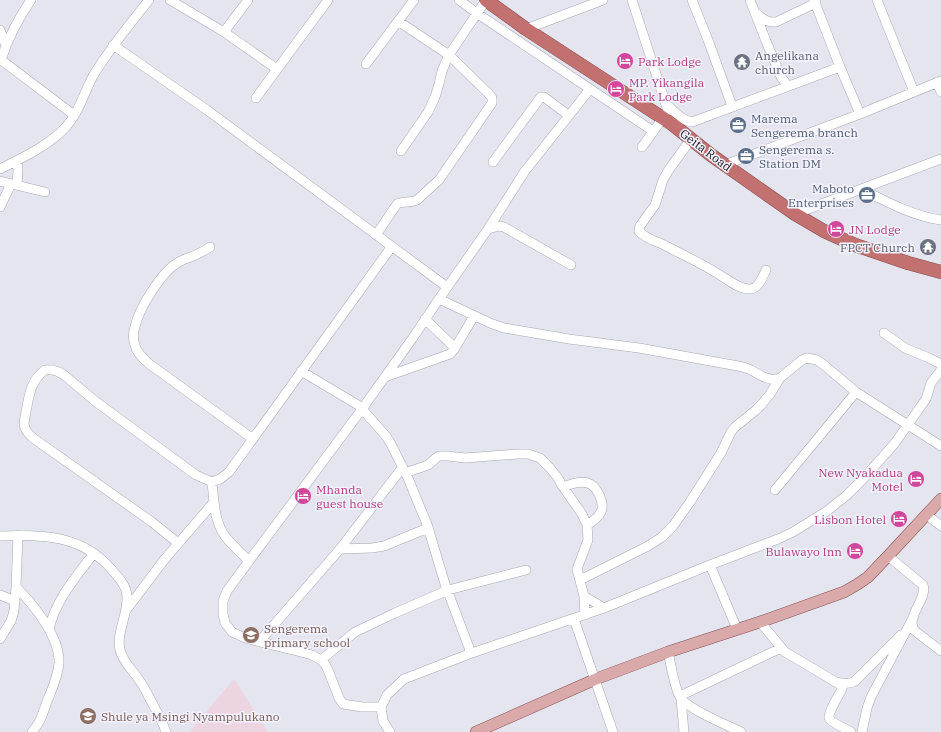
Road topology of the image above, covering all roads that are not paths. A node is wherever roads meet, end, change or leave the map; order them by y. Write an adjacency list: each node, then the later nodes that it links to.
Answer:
1 (31, 0): 21 (street)
2 (149, 0): 22 (street)
3 (170, 0): 20 (street)
4 (248, 0): 20 (street)
5 (328, 0): 27 (street)
6 (414, 0): 17 (street)
7 (459, 0): 16 (street)
8 (486, 0): 16 (street); 18 (highway, Geita Road)
9 (603, 0): 18 (street)
10 (632, 0): 34 (street)
11 (692, 0): 35 (street)
12 (750, 0): 15 (street)
13 (877, 0): 31 (street)
14 (815, 2): 15 (street); 26 (street)
15 (754, 12): 29 (street)
16 (477, 13): 23 (street); 30 (street)
17 (398, 21): 23 (street); 25 (street)
18 (526, 29): 39 (highway, Geita Road)
19 (0, 30): 21 (street)
20 (224, 32): 27 (street)
21 (3, 43): 24 (street)
22 (113, 45): 37 (street); 57 (street)
23 (450, 55): 43 (street); 57 (street)
24 (1, 59): 37 (street)
25 (366, 64)
26 (840, 67): 29 (street); 36 (street)
27 (277, 69): 33 (street)
28 (939, 82): 31 (street); 32 (street)
29 (788, 86): 35 (street)
30 (590, 89): 38 (street); 40 (street)
31 (914, 92): 36 (street)
32 (941, 92)
33 (256, 98)
34 (667, 105): 35 (street); 39 (street)
35 (732, 106)
36 (860, 114): 47 (street)
37 (74, 115): 45 (street)
38 (568, 115): 46 (street); 56 (street)
39 (667, 121): 40 (street); 41 (highway, Geita Road)
40 (653, 131): 42 (street)
41 (691, 139): 47 (highway, Geita Road); 61 (street)
42 (642, 147)
43 (401, 151)
44 (941, 159): 51 (street)
45 (17, 161): 48 (street); 50 (street)
46 (493, 162)
47 (725, 164): 54 (highway, Geita Road)
48 (0, 169)
49 (0, 181): 50 (street)
50 (14, 184): 52 (street); 53 (street)
51 (861, 189): 54 (street); 55 (street)
52 (45, 192)
53 (0, 207)
54 (795, 214): 62 (highway, Geita Road)
55 (941, 220)
56 (488, 229): 60 (street); 63 (street)
57 (376, 235): 58 (street)
58 (392, 246): 63 (street); 71 (street)
59 (210, 247): 77 (street)
60 (571, 265)
61 (766, 270)
62 (941, 272)
63 (447, 287): 64 (street)
64 (439, 299): 65 (street); 66 (street)
65 (474, 316): 68 (street); 73 (street)
66 (425, 319): 68 (street); 72 (street)
67 (884, 333): 69 (street)
68 (455, 348): 72 (street)
69 (941, 364)
70 (941, 370): 76 (street)
71 (301, 371): 75 (street); 77 (street)
72 (385, 377): 75 (street)
73 (780, 378): 74 (street); 98 (street)
74 (856, 392): 76 (street); 82 (street)
75 (362, 409): 79 (street); 95 (street)
76 (907, 425): 78 (street); 96 (street)
77 (254, 439): 80 (street)
78 (941, 446)
79 (404, 470): 81 (street); 88 (street); 92 (street)
80 (212, 482): 84 (street); 91 (street)
81 (563, 487): 86 (street); 86 (street)
82 (774, 490)
83 (941, 499): 85 (main road)
84 (214, 502): 91 (street); 95 (street)
85 (927, 515): 87 (street); 94 (main road)
86 (587, 525): 98 (street)
87 (941, 526)
88 (428, 528): 92 (street); 100 (street)
89 (18, 535): 90 (street); 93 (street); 99 (street)
90 (0, 536)
91 (178, 543): 105 (street)
92 (340, 549): 114 (street)
93 (94, 553): 105 (street); 111 (street)
94 (888, 556): 107 (street); 109 (main road)
95 (249, 560): 114 (street)
96 (710, 565): 104 (street); 112 (street)
97 (526, 570): 100 (street)
98 (580, 580): 102 (street)
99 (16, 587): 103 (street); 111 (street)
100 (448, 590): 118 (street); 119 (street)
101 (0, 595): 103 (street)
102 (584, 596): 104 (street); 106 (street)
103 (15, 601): 113 (street)
104 (604, 608): 106 (street)
105 (127, 609): 125 (street)
106 (585, 615): 108 (street)
107 (914, 616): 110 (street); 116 (street)
108 (574, 619): 118 (street); 120 (street)
109 (760, 622): 112 (main road); 115 (street)
110 (907, 628): 121 (street); 132 (street)
111 (49, 629): 124 (street)
112 (737, 630): 117 (main road)
113 (0, 639)
114 (259, 642): 119 (street)
115 (781, 648): 121 (street); 122 (street)
116 (941, 651)
117 (668, 652): 120 (main road); 122 (street)
118 (471, 653): 123 (street)
119 (321, 660): 123 (street)
120 (596, 679): 127 (main road); 128 (street)
121 (835, 682): 131 (street)
122 (680, 697): 129 (street); 130 (street)
123 (381, 707): 126 (street)
124 (32, 732)
125 (166, 732)
126 (390, 732)
127 (476, 732)
128 (613, 732)
129 (684, 732)
130 (741, 732)
131 (852, 732)
132 (862, 732)

